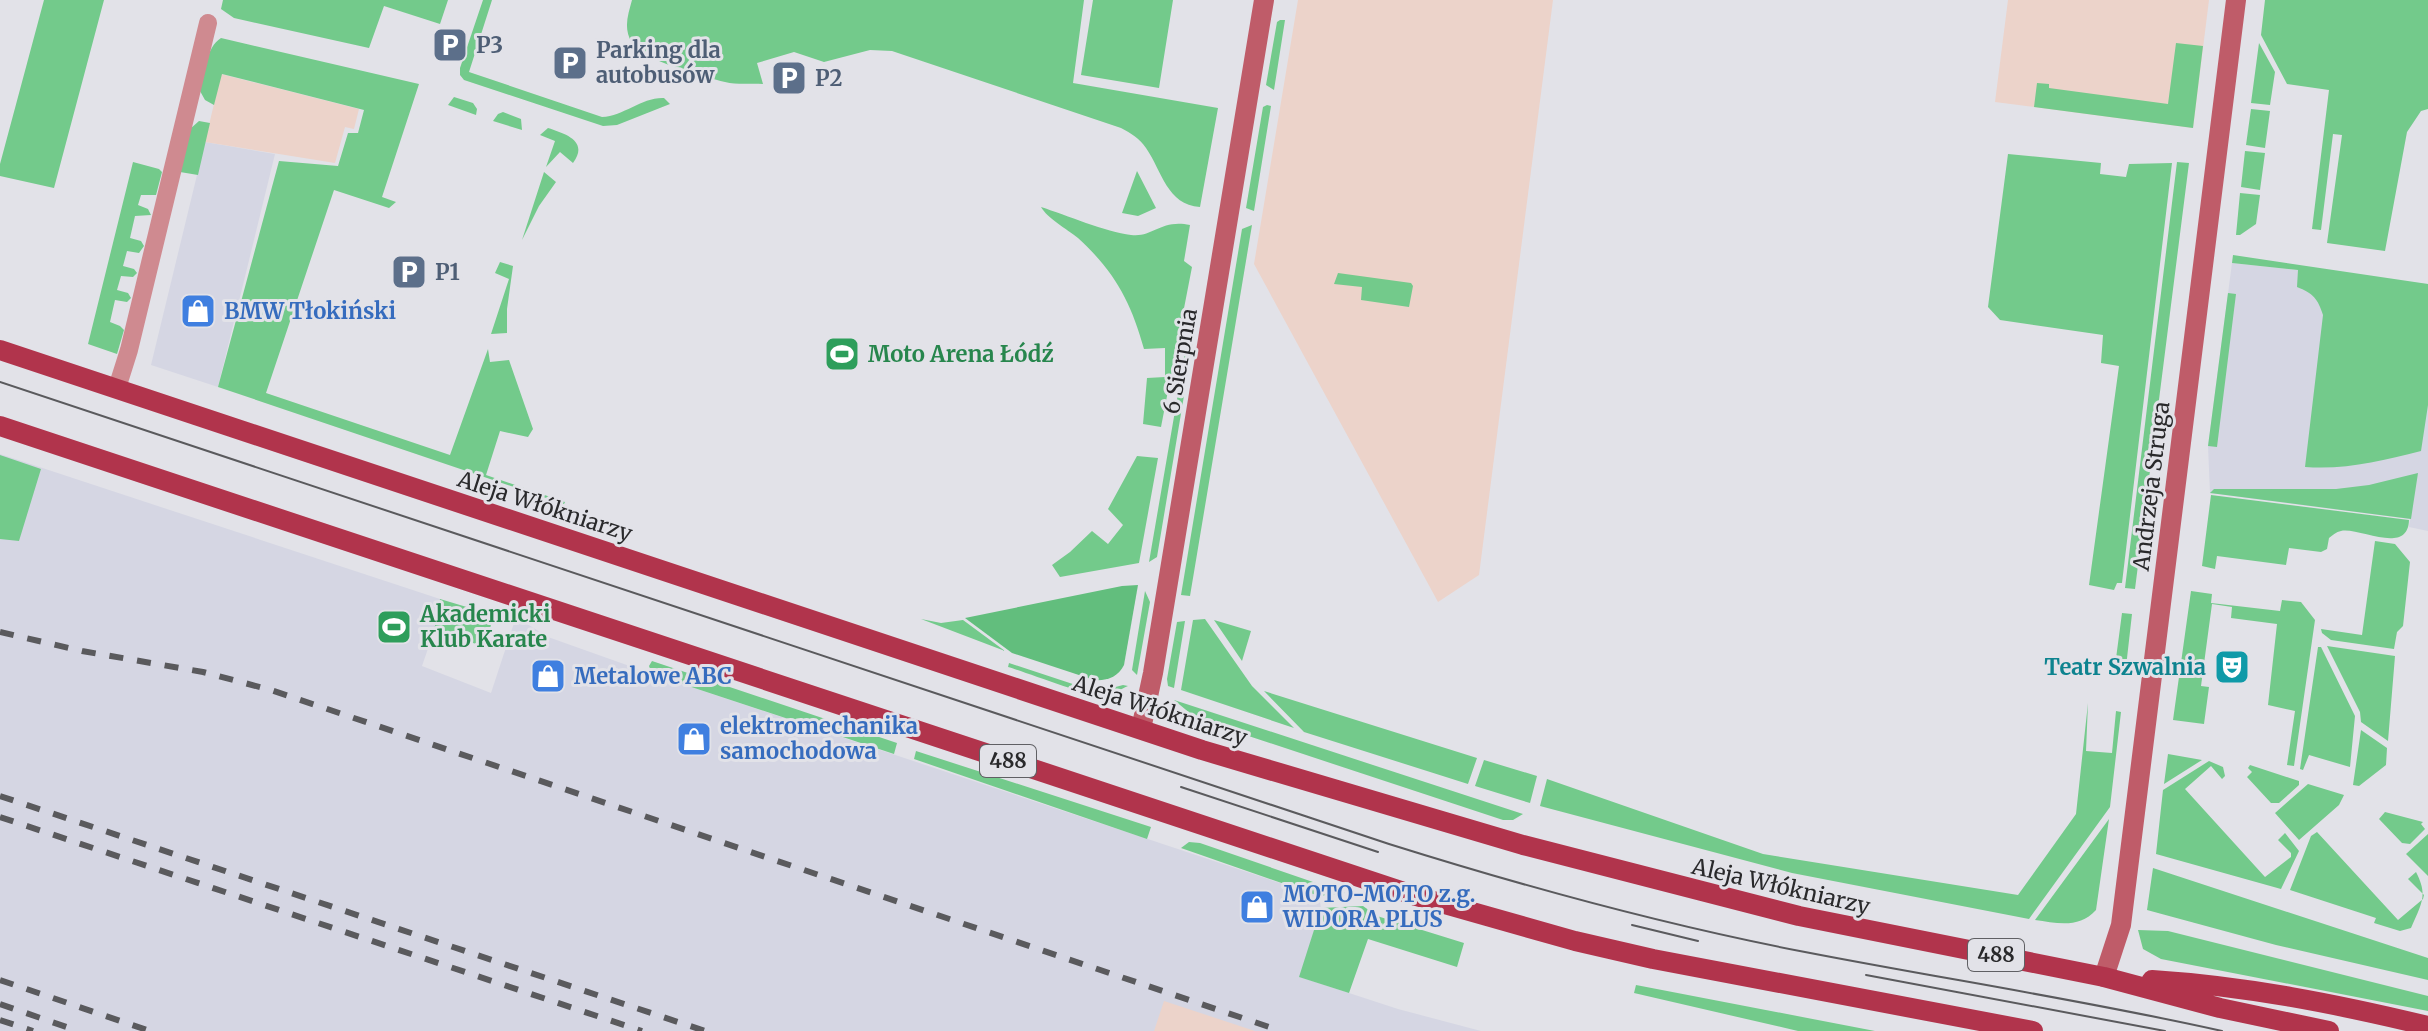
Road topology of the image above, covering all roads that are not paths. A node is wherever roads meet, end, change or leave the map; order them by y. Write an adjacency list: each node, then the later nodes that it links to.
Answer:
1 (1264, 0): 7 (street, 6 Sierpnia)
2 (2236, 0): 8 (street, Andrzeja Struga)
3 (208, 23): 5 (street)
4 (0, 350): 5 (main road, Aleja Włókniarzy / 488)
5 (117, 388): 7 (main road, Aleja Włókniarzy / 488)
6 (0, 426): 10 (main road, 488)
7 (1141, 729): 8 (main road, Aleja Włókniarzy / 488)
8 (2104, 977): 9 (main road); 11 (main road, Aleja Włókniarzy / 488)
9 (2428, 1026)
10 (2033, 1031)
11 (2329, 1031)

